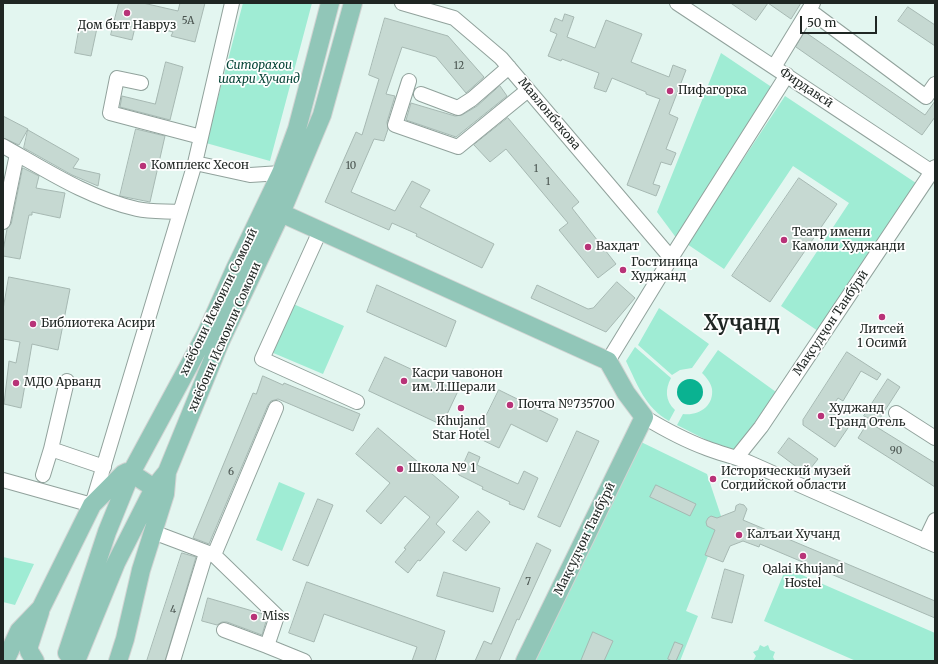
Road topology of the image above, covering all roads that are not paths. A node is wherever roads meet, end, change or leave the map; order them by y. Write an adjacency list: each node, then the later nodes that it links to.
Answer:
1 (232, 3): 15 (street)
2 (330, 3): 20 (main road, хиёбони Исмоили Сомонӣ)
3 (353, 3): 21 (main road, хиёбони Исмоили Сомони)
4 (402, 3): 7 (street, Мавлонбекова)
5 (677, 3): 8 (street, Фирдавсӣ)
6 (811, 6): 8 (street); 12 (street)
7 (509, 67): 13 (street, Мавлонбекова); 14 (street)
8 (774, 67): 9 (street, Фирдавсӣ)
9 (787, 75): 19 (street, Фирдавсӣ); 25 (street)
10 (409, 81): 13 (street)
11 (141, 83): 15 (street)
12 (935, 84)
13 (528, 90): 25 (street, Мавлонбекова)
14 (421, 94)
15 (201, 137): 18 (street)
16 (3, 146): 17 (street)
17 (17, 154): 22 (street); 23 (street)
18 (195, 163): 20 (street); 22 (street)
19 (934, 171): 34 (street, Мақсудҷон Танбӯрӣ)
20 (281, 173): 37 (main road, хиёбони Исмоили Сомонӣ)
21 (281, 214): 24 (main road); 36 (main road, хиёбони Исмоили Сомони)
22 (178, 218): 35 (street)
23 (3, 222)
24 (320, 231): 26 (main road); 28 (street)
25 (671, 258): 26 (street)
26 (608, 362): 31 (main road)
27 (67, 382): 33 (street)
28 (357, 402)
29 (276, 408): 45 (street)
30 (896, 413): 32 (street)
31 (644, 417): 34 (street); 56 (main road, Мақсудҷон Танбӯрӣ)
32 (935, 438)
33 (51, 449): 35 (street); 38 (street)
34 (737, 457): 44 (street)
35 (104, 467): 41 (street)
36 (167, 472): 40 (main road, хиёбони Исмоили Сомони); 43 (main road)
37 (131, 473): 40 (main road); 41 (main road); 51 (main road, хиёбони Исмоили Сомонӣ)
38 (43, 475)
39 (3, 480): 41 (street)
40 (154, 488): 52 (main road, хиёбони Исмоили Сомони)
41 (92, 505): 46 (main road)
42 (935, 520): 44 (street)
43 (153, 532): 45 (street); 53 (main road)
44 (930, 543)
45 (210, 554): 48 (street); 54 (street)
46 (41, 608): 49 (main road); 50 (main road)
47 (224, 630): 48 (street)
48 (267, 646): 55 (street)
49 (5, 661)
50 (35, 661)
51 (64, 661)
52 (76, 661)
53 (118, 661)
54 (173, 661)
55 (304, 661)
56 (525, 661)

